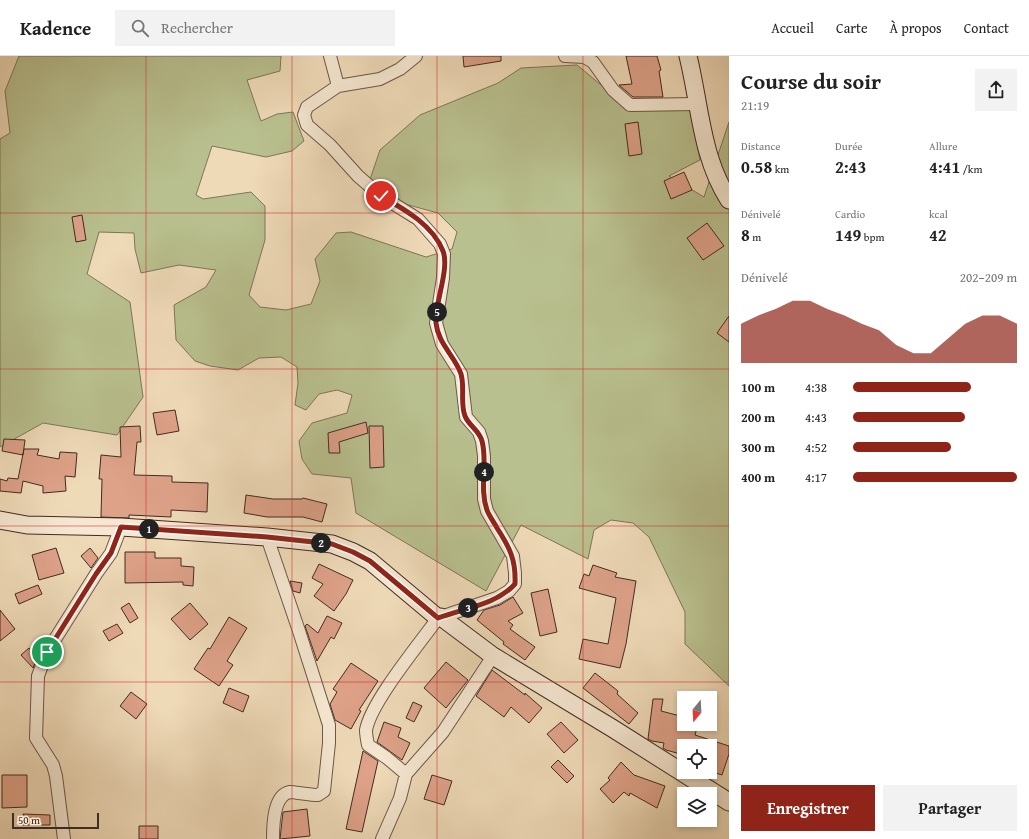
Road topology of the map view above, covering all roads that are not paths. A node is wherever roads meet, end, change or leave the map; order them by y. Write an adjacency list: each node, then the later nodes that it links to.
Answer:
1 (330, 56): 5 (street)
2 (416, 56): 5 (street)
3 (565, 56): 6 (street)
4 (688, 56): 6 (street)
5 (338, 86): 11 (street)
6 (697, 104): 7 (street)
7 (729, 200)
8 (0, 520): 9 (street)
9 (121, 527): 10 (street); 15 (street)
10 (267, 537): 11 (street); 16 (street)
11 (440, 617): 12 (street); 13 (street)
12 (493, 656): 13 (street); 14 (street)
13 (406, 774): 17 (street)
14 (729, 802)
15 (64, 839)
16 (273, 839)
17 (382, 839)

